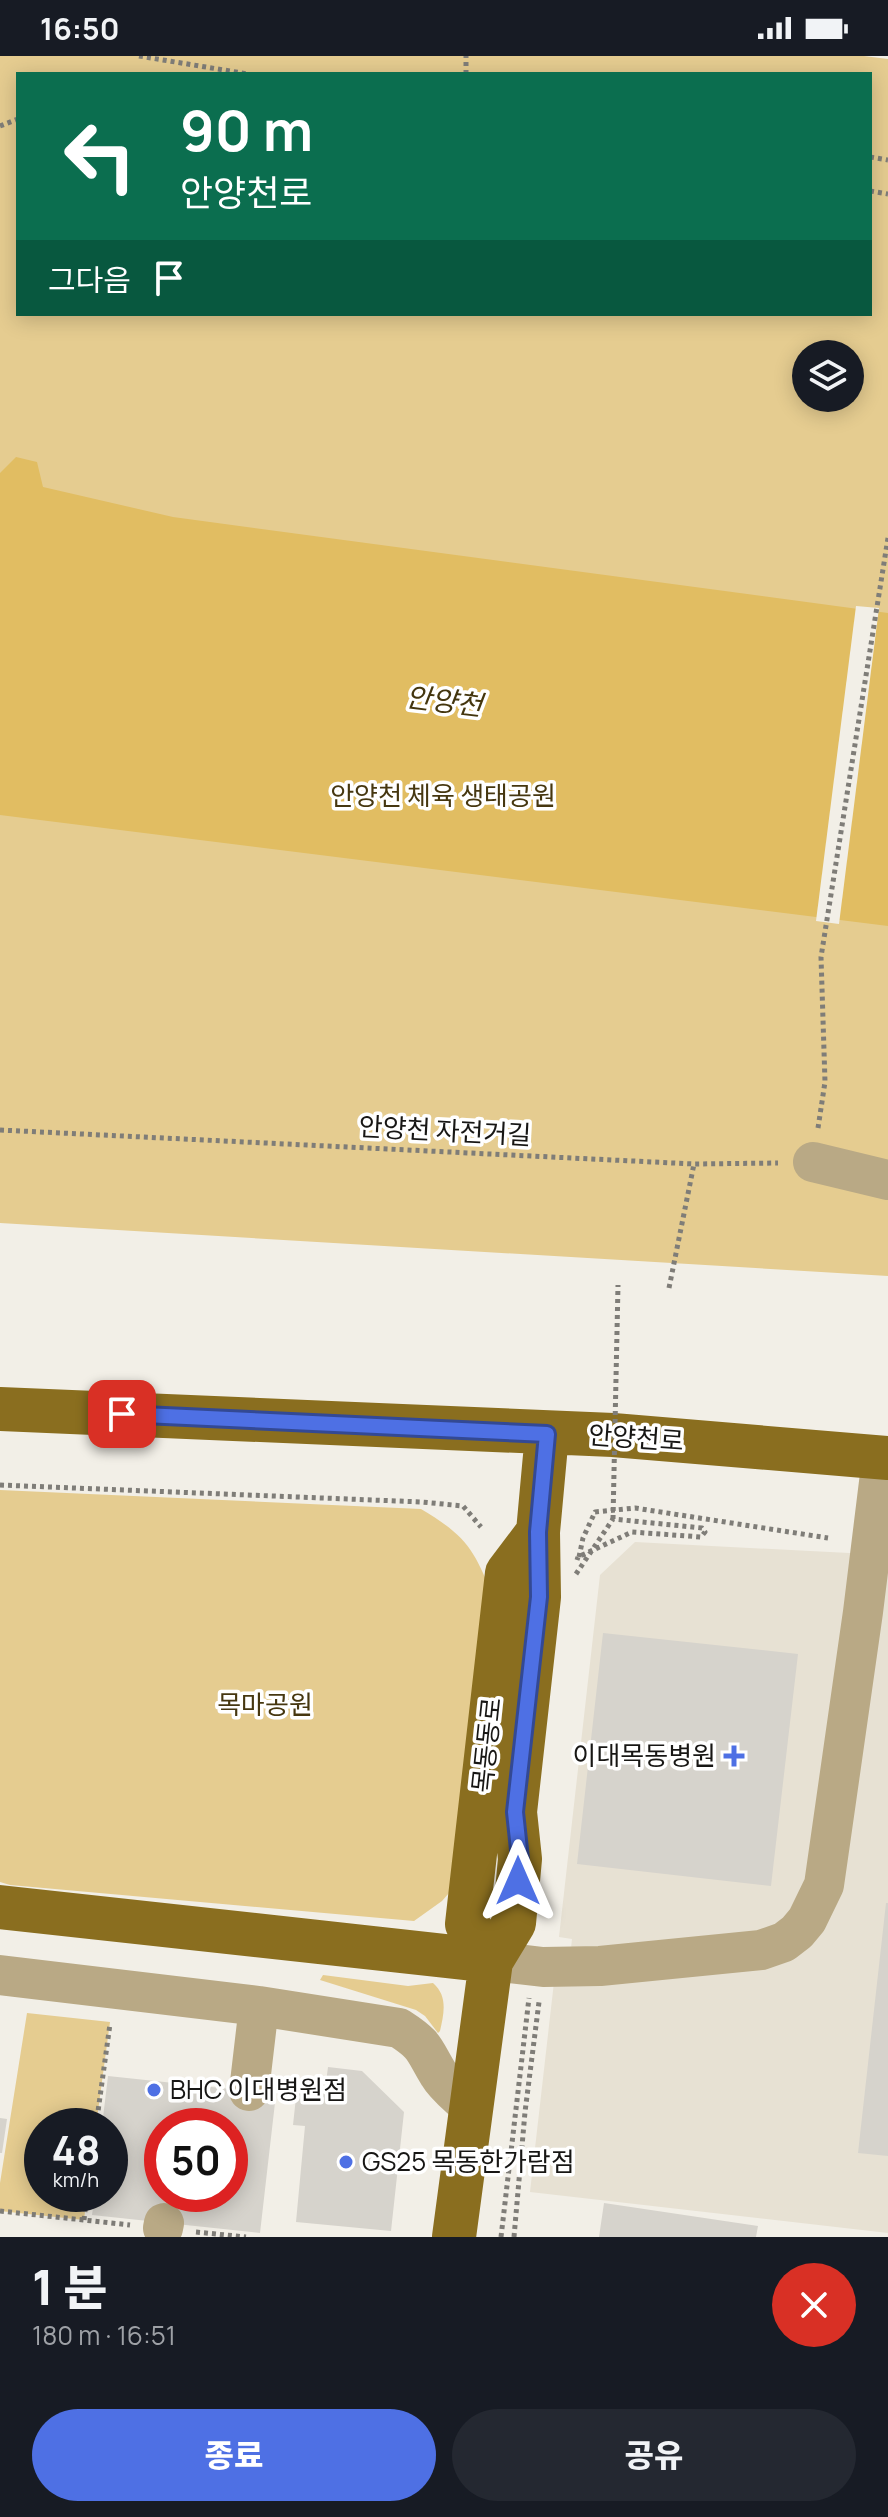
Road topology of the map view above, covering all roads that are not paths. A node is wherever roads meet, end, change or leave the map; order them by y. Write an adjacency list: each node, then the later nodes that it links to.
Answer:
1 (813, 1162): 2 (street)
2 (888, 1180)
3 (0, 1409): 4 (main road, 안양천로)
4 (547, 1434): 5 (main road, 안양천로); 7 (main road, 목동동로)
5 (885, 1458): 7 (street)
6 (0, 1907): 7 (main road)
7 (491, 1961): 11 (main road, 목동동로)
8 (0, 1975): 9 (street)
9 (259, 2006): 10 (street); 11 (street)
10 (249, 2091)
11 (470, 2107): 12 (main road, 목동동로)
12 (454, 2237)

